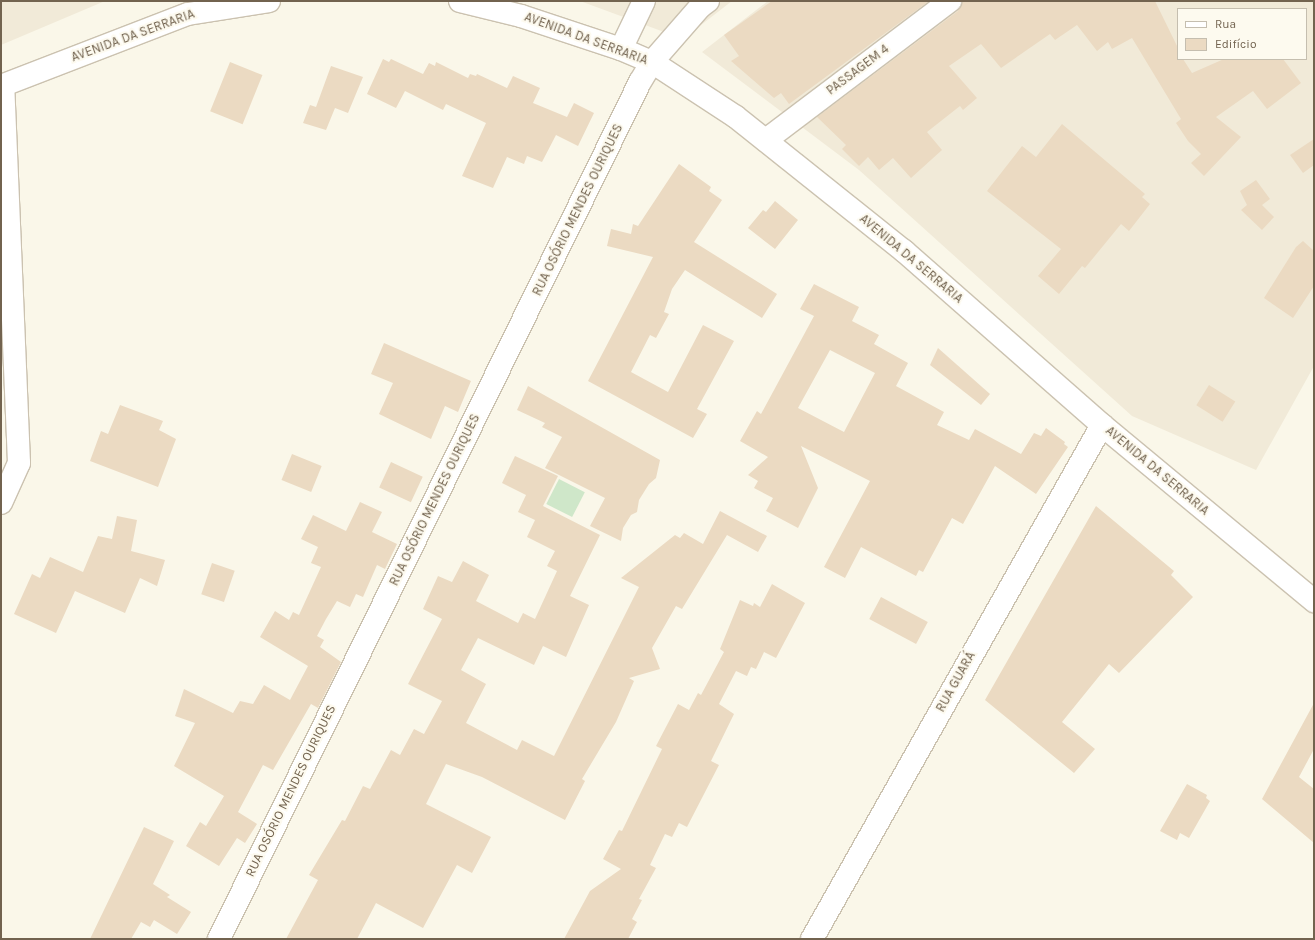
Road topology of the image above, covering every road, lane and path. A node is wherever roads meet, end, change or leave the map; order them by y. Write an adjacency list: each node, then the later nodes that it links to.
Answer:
1 (269, 1): 9 (street, AVENIDA DA SERRARIA)
2 (460, 1): 3 (street, AVENIDA DA SERRARIA)
3 (466, 1): 7 (street, AVENIDA DA SERRARIA)
4 (644, 1): 7 (street)
5 (708, 1): 8 (street, RUA OSÓRIO MENDES OURIQUES)
6 (950, 1): 10 (street, PASSAGEM 4)
7 (622, 49): 8 (street, AVENIDA DA SERRARIA)
8 (652, 62): 10 (street, AVENIDA DA SERRARIA); 14 (street, RUA OSÓRIO MENDES OURIQUES)
9 (2, 85): 12 (street)
10 (766, 140): 11 (street, AVENIDA DA SERRARIA)
11 (1102, 425): 13 (street, AVENIDA DA SERRARIA); 15 (street, RUA GUARÁ)
12 (1, 503)
13 (1314, 601)
14 (219, 939)
15 (812, 939)

